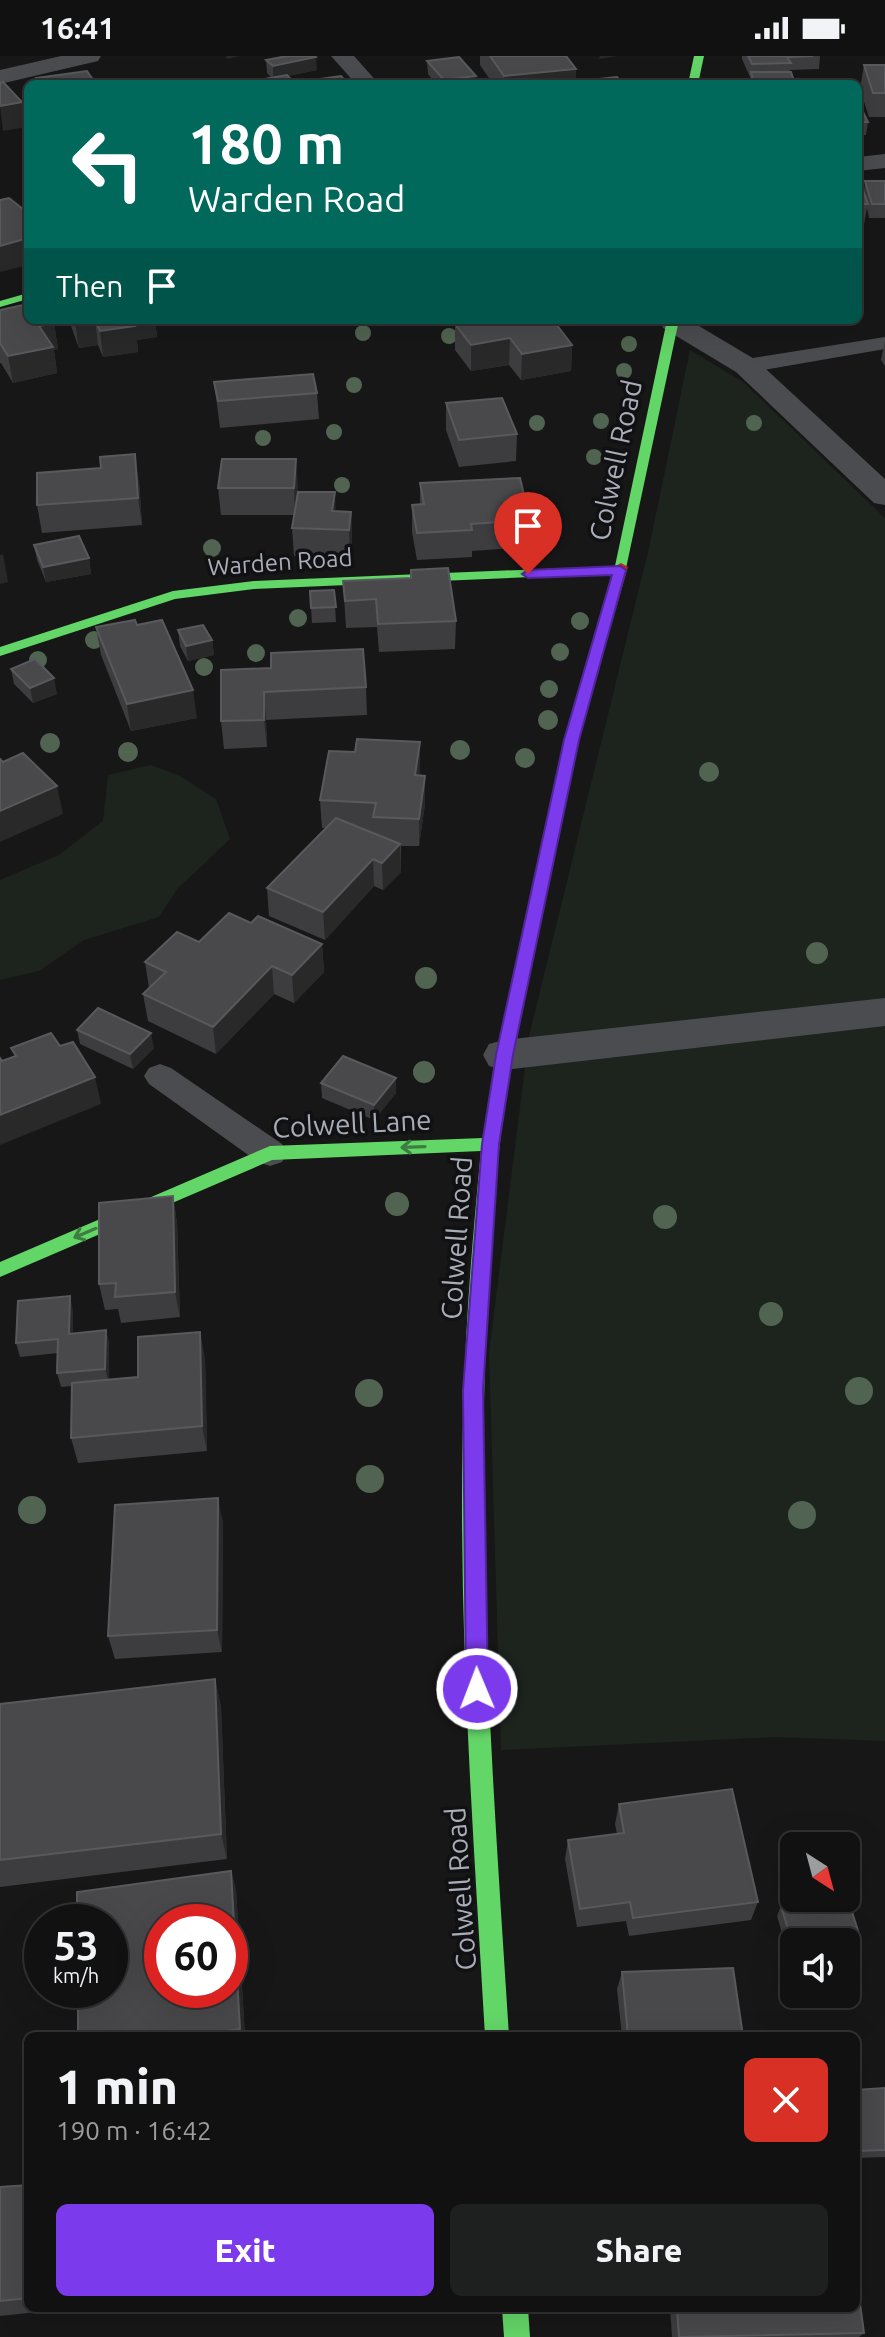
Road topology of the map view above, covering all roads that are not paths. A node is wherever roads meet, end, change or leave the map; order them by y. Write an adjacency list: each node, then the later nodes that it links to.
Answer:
1 (90, 56): 4 (street)
2 (342, 56): 5 (street)
3 (699, 56): 6 (main road)
4 (0, 77)
5 (364, 80)
6 (694, 80)
7 (885, 161): 8 (street)
8 (862, 164)
9 (24, 297): 10 (main road)
10 (0, 304)
11 (672, 324): 16 (main road, Colwell Road)
12 (678, 324): 14 (street)
13 (885, 343): 14 (lane)
14 (746, 366): 15 (street)
15 (885, 496)
16 (620, 570): 17 (main road, Warden Road); 19 (main road, Colwell Road)
17 (0, 652)
18 (885, 1012): 19 (street)
19 (504, 1055): 21 (main road, Colwell Road)
20 (160, 1076): 22 (lane)
21 (491, 1144): 22 (main road, Colwell Lane, one-way to 22); 24 (main road, Colwell Road)
22 (270, 1153): 23 (main road, Colwell Lane, one-way to 23)
23 (0, 1270)
24 (497, 2032)
25 (515, 2312): 26 (main road)
26 (517, 2337)

